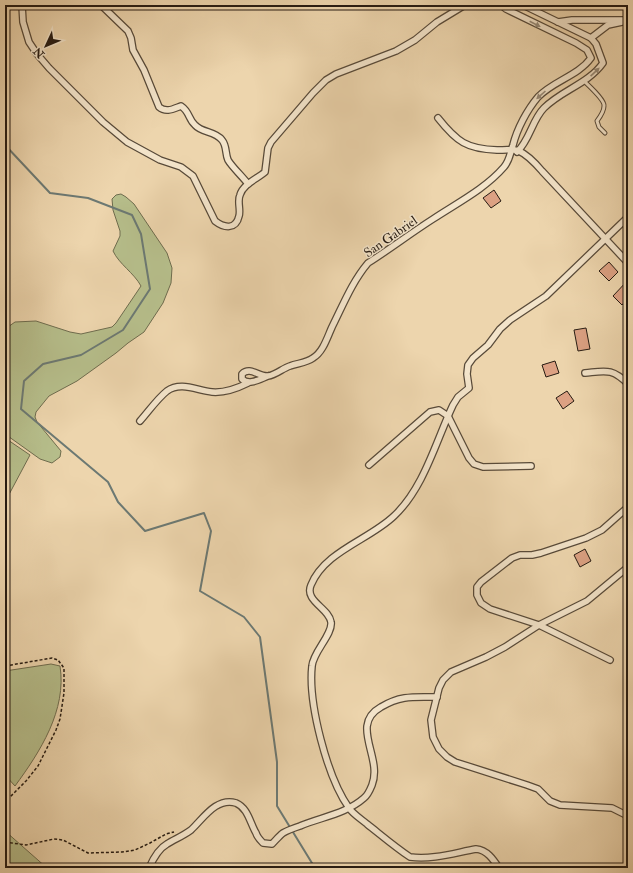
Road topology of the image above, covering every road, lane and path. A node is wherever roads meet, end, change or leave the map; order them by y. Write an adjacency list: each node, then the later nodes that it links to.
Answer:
1 (22, 5): 17 (street)
2 (101, 5): 17 (street)
3 (465, 5): 17 (street)
4 (501, 5): 10 (street, one-way to 10)
5 (523, 5): 7 (street)
6 (628, 21): 7 (street); 8 (street)
7 (558, 23): 8 (street)
8 (591, 38): 9 (street)
9 (601, 55): 10 (street); 11 (street, one-way to 9)
10 (592, 58): 14 (street, one-way to 14)
11 (584, 81): 13 (lane); 15 (street)
12 (438, 118): 14 (street)
13 (605, 133)
14 (512, 150): 15 (street); 16 (street)
15 (518, 151): 16 (street); 19 (street)
16 (510, 157): 22 (street, San Gabriel)
17 (248, 184)
18 (628, 217): 19 (street)
19 (605, 239): 20 (street); 25 (street)
20 (628, 263)
21 (585, 373): 24 (street)
22 (268, 376): 23 (street, San Gabriel); 23 (street)
23 (248, 383): 26 (street, San Gabriel)
24 (628, 384)
25 (448, 416): 27 (street); 28 (street); 36 (street)
26 (140, 421)
27 (369, 465)
28 (532, 466)
29 (628, 507): 31 (street)
30 (628, 567): 31 (street)
31 (539, 625): 32 (street); 34 (street)
32 (610, 660)
33 (5, 666): 35 (path)
34 (437, 697): 36 (street); 37 (street)
35 (5, 802)
36 (349, 809): 40 (street); 41 (street)
37 (628, 816)
38 (178, 831): 39 (path)
39 (5, 842)
40 (149, 868)
41 (499, 868)

